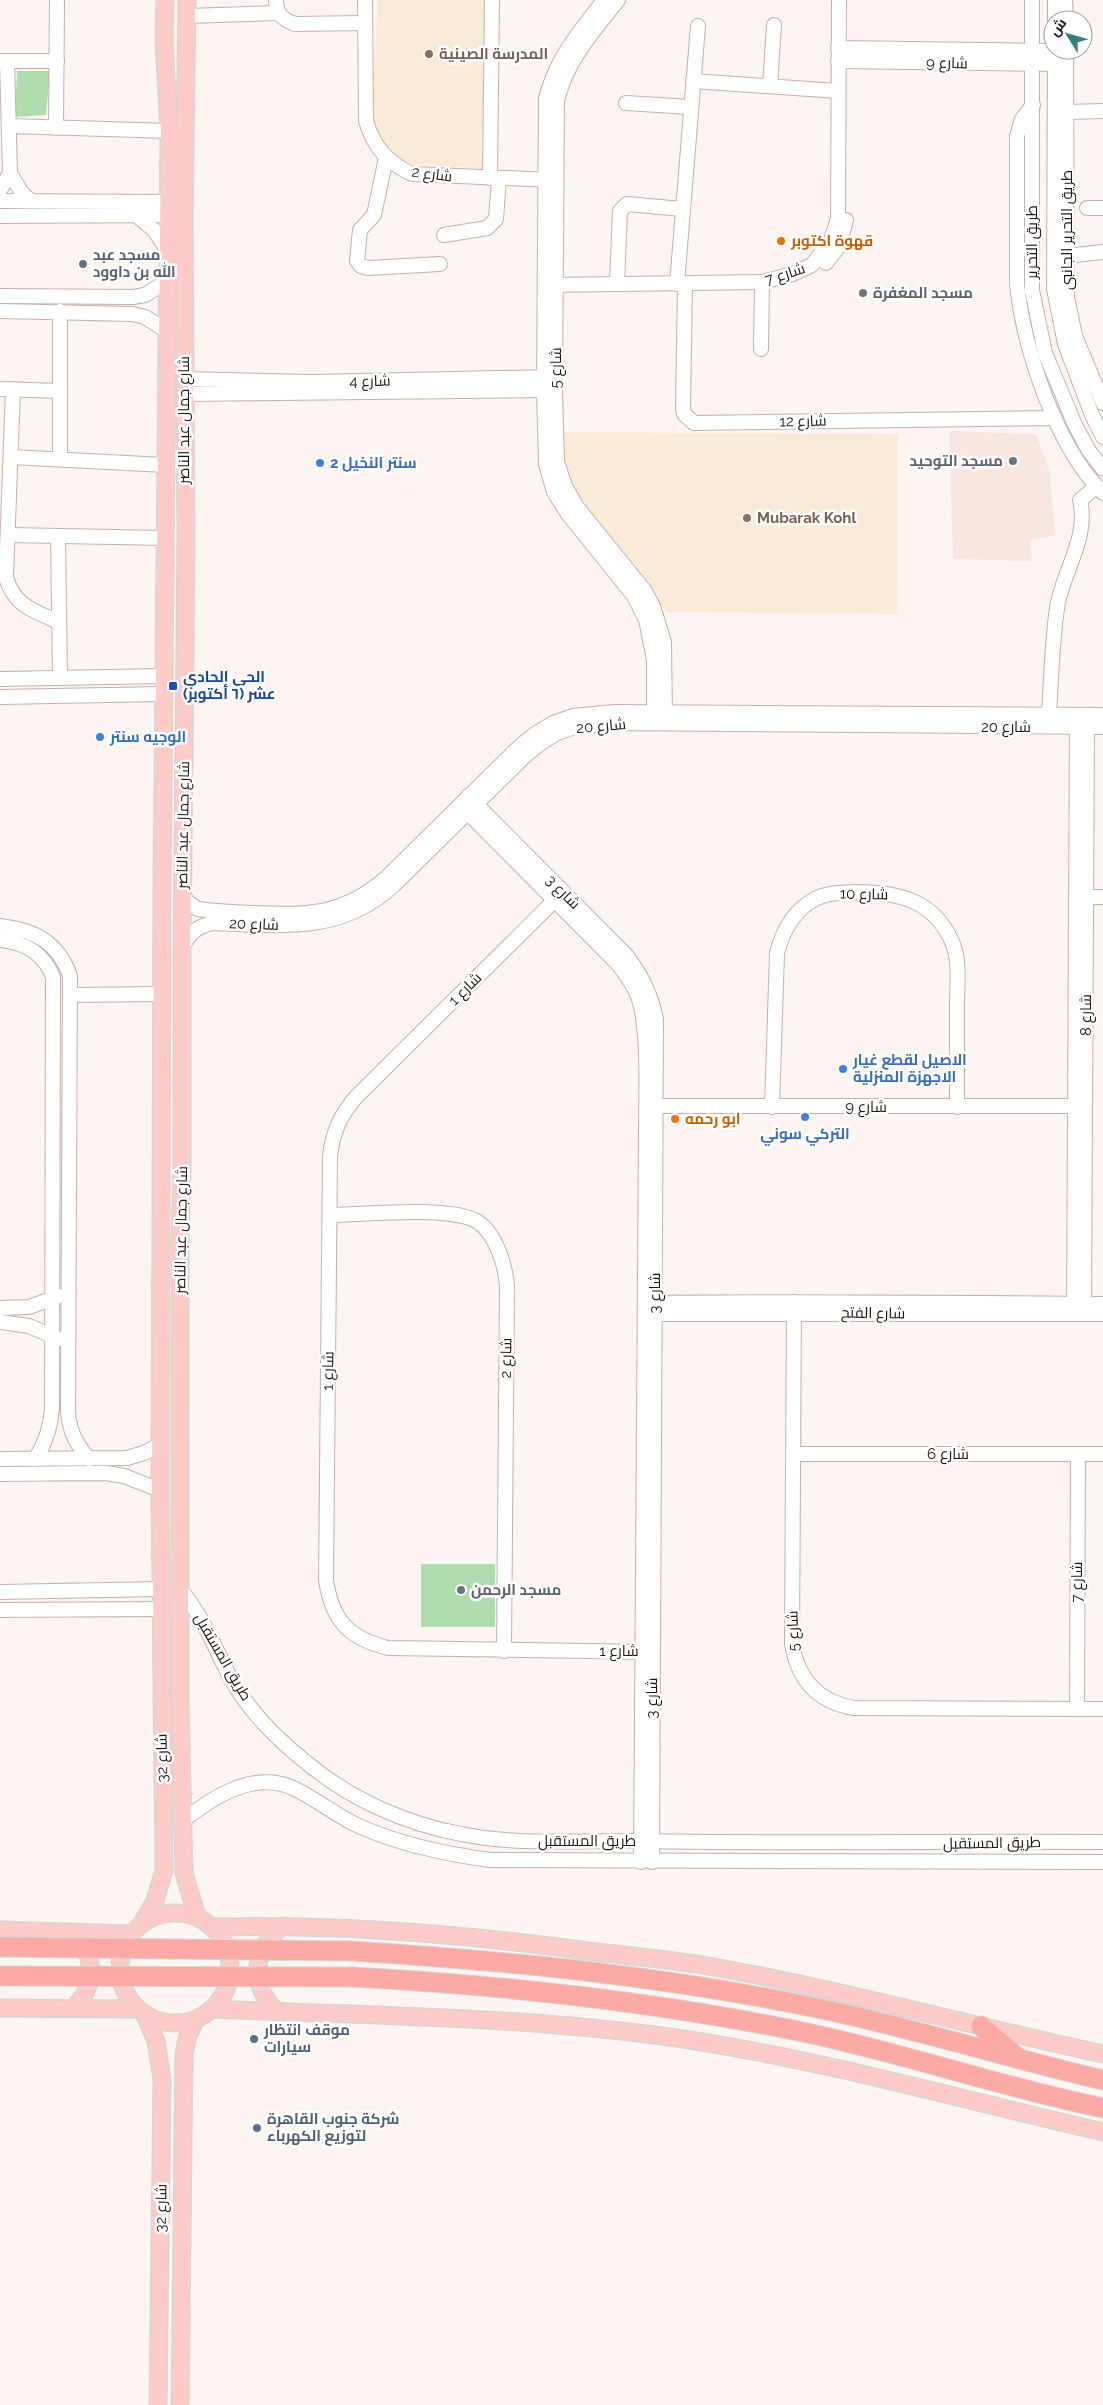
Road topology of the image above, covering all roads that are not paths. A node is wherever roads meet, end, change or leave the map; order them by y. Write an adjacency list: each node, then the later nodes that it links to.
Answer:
1 (57, 0): 22 (street)
2 (165, 0): 15 (main road, شارع جمال عبد الناصر)
3 (365, 0): 11 (street, شارع 2)
4 (492, 0): 37 (street)
5 (604, 0): 38 (street, شارع 5)
6 (618, 0): 38 (street, شارع 5)
7 (839, 0): 16 (street, شارع 7)
8 (1032, 0): 18 (street, طريق التحرير)
9 (277, 7): 10 (street); 11 (street)
10 (187, 8): 14 (main road, شارع جمال عبد الناصر)
11 (365, 23): 34 (street, شارع 2)
12 (774, 24): 24 (street)
13 (698, 26): 23 (street)
14 (186, 40): 15 (main road); 66 (main road, شارع جمال عبد الناصر)
15 (164, 41): 33 (main road, شارع جمال عبد الناصر)
16 (838, 55): 18 (street, شارع 9); 25 (street, شارع 7)
17 (1043, 56): 18 (street, شارع 9)
18 (1032, 57): 27 (street, طريق التحرير)
19 (1058, 60): 35 (street, طريق التحرير)
20 (1059, 60): 29 (street, طريق التحرير الجانبى)
21 (3, 61): 22 (street); 31 (street)
22 (57, 61): 32 (street)
23 (692, 81): 24 (street); 28 (street)
24 (770, 86): 25 (street)
25 (838, 91): 54 (street, شارع 7)
26 (626, 103): 28 (street)
27 (1033, 105): 70 (street); 75 (street, طريق التحرير)
28 (690, 107): 45 (street)
29 (1068, 112): 30 (street); 35 (street, طريق التحرير الجانبى)
30 (1103, 112)
31 (9, 126): 32 (street); 36 (street)
32 (56, 128): 33 (street)
33 (169, 131): 42 (main road, شارع جمال عبد الناصر)
34 (386, 158): 37 (street, شارع 2); 52 (street)
35 (1061, 166): 51 (street, طريق التحرير الجانبى); 71 (street, طريق التحرير)
36 (10, 173): 39 (street); 41 (street)
37 (494, 178): 38 (street, شارع 2); 48 (street)
38 (550, 180): 57 (street, شارع 5)
39 (0, 190)
40 (0, 201): 41 (street)
41 (31, 201): 42 (street)
42 (168, 208): 46 (street); 49 (main road, شارع جمال عبد الناصر)
43 (1087, 208): 44 (street)
44 (1103, 208)
45 (682, 209): 55 (street); 56 (street)
46 (136, 215): 47 (street); 49 (street)
47 (0, 216)
48 (444, 235)
49 (167, 250): 53 (main road, شارع جمال عبد الناصر)
50 (1103, 252): 51 (street)
51 (1066, 256): 69 (street, طريق التحرير الجانبى)
52 (440, 264)
53 (167, 281): 59 (street); 63 (main road, شارع جمال عبد الناصر)
54 (762, 282): 56 (street, شارع 7); 64 (street)
55 (617, 284): 56 (street, شارع 7); 57 (street, شارع 7)
56 (681, 284): 70 (street, شارع 12)
57 (551, 285): 65 (street, شارع 5)
58 (0, 296): 59 (street)
59 (133, 297): 62 (street)
60 (0, 310): 61 (street)
61 (60, 311): 62 (street); 68 (street)
62 (132, 314): 63 (street)
63 (167, 331): 74 (main road, شارع جمال عبد الناصر)
64 (761, 349)
65 (550, 384): 66 (street, شارع 4); 88 (street, شارع 5)
66 (184, 386): 92 (main road, شارع جمال عبد الناصر)
67 (7, 389): 68 (street); 72 (street)
68 (60, 391): 73 (street)
69 (1103, 403)
70 (1055, 418): 76 (street)
71 (1103, 436)
72 (11, 457): 73 (street); 77 (street)
73 (60, 459): 74 (street)
74 (165, 464): 79 (main road, شارع جمال عبد الناصر)
75 (1103, 469)
76 (1100, 490): 87 (street)
77 (8, 535): 78 (street); 80 (street)
78 (58, 536): 79 (street); 80 (street)
79 (165, 538): 81 (main road, شارع جمال عبد الناصر)
80 (59, 622): 82 (street)
81 (163, 676): 82 (street); 84 (main road, شارع جمال عبد الناصر)
82 (60, 678): 83 (street)
83 (0, 679)
84 (163, 694): 85 (street); 98 (main road, شارع جمال عبد الناصر)
85 (0, 697)
86 (1103, 715): 89 (street, شارع 20)
87 (1049, 716): 88 (street, شارع 20); 89 (street, شارع 20)
88 (660, 718): 89 (street, شارع 20); 91 (street, شارع 20)
89 (1082, 722): 90 (street, شارع 20); 94 (street, شارع 8)
90 (1103, 727)
91 (468, 804): 92 (street, شارع 20); 93 (street, شارع 3); 97 (street, شارع 20)
92 (182, 895): 97 (main road, شارع جمال عبد الناصر)
93 (559, 896): 100 (street, شارع 3); 108 (street, شارع 1)
94 (1082, 897): 95 (street); 101 (street, شارع 8)
95 (1103, 897)
96 (0, 930): 99 (street); 110 (street)
97 (182, 946): 105 (main road, شارع جمال عبد الناصر)
98 (161, 994): 99 (street); 104 (main road, شارع جمال عبد الناصر)
99 (71, 995): 109 (street)
100 (651, 1106): 102 (street, شارع 9); 114 (street, شارع 3)
101 (1081, 1106): 103 (street, شارع 9); 115 (street, شارع 8)
102 (772, 1107): 103 (street, شارع 9); 103 (street, شارع 10)
103 (957, 1107)
104 (161, 1149): 105 (main road); 107 (main road, شارع جمال عبد الناصر)
105 (182, 1150): 106 (main road, شارع جمال عبد الناصر)
106 (182, 1190): 107 (main road); 131 (main road, شارع جمال عبد الناصر)
107 (162, 1192): 121 (main road, شارع جمال عبد الناصر)
108 (330, 1216): 135 (street, شارع 1); 135 (street, شارع 2)
109 (69, 1292): 110 (street); 120 (street)
110 (52, 1299): 117 (street); 119 (street)
111 (1103, 1304): 115 (street, شارع الفتح)
112 (0, 1308): 117 (street)
113 (794, 1308): 114 (street, شارع الفتح); 115 (street, شارع الفتح); 122 (street, شارع 5)
114 (649, 1309): 136 (street, شارع 3)
115 (1079, 1309): 116 (street, شارع الفتح)
116 (1103, 1314)
117 (16, 1316): 118 (street); 119 (street)
118 (0, 1322)
119 (52, 1336): 120 (street); 126 (street)
120 (69, 1342): 127 (street)
121 (160, 1444): 127 (street); 129 (main road, شارع جمال عبد الناصر)
122 (792, 1454): 124 (street, شارع 6); 137 (street, شارع 5)
123 (1103, 1454): 124 (street, شارع 6)
124 (1078, 1455): 137 (street, شارع 7)
125 (0, 1459): 126 (street)
126 (35, 1459): 127 (street)
127 (95, 1463): 128 (street); 129 (street)
128 (0, 1474)
129 (160, 1490): 130 (main road, شارع جمال عبد الناصر)
130 (160, 1589): 132 (street); 133 (main road, شارع 32)
131 (180, 1589): 139 (main road, شارع 32); 140 (street, طريق المستقبل)
132 (0, 1592)
133 (161, 1609): 134 (street); 144 (main road, شارع 32)
134 (0, 1610)
135 (504, 1651): 136 (street, شارع 1)
136 (647, 1652): 140 (street, شارع 3)
137 (1077, 1709): 138 (street, شارع 5)
138 (1103, 1709)
139 (184, 1820): 142 (street, طريق المستقبل); 145 (main road, شارع 32)
140 (646, 1841): 141 (street, طريق المستقبل); 142 (street, شارع 3)
141 (1103, 1842)
142 (646, 1862): 143 (street, طريق المستقبل)
143 (1103, 1862)
144 (164, 1870): 145 (main road); 149 (main road, شارع 32)
145 (184, 1873): 146 (main road, شارع 32)
146 (197, 1916): 148 (main road); 149 (main road)
147 (283, 1926): 148 (main road); 158 (main road); 160 (main road)
148 (214, 1927): 156 (main road)
149 (137, 1929): 151 (main road); 157 (main road)
150 (0, 1930): 151 (main road)
151 (69, 1932): 155 (main road)
152 (0, 1948): 162 (highway, bridge)
153 (0, 1976): 164 (highway, bridge)
154 (0, 2008): 155 (main road)
155 (73, 2008): 157 (main road)
156 (212, 2009): 158 (main road); 159 (main road)
157 (142, 2012): 159 (main road); 166 (main road, شارع 32)
158 (278, 2012): 165 (main road)
159 (196, 2019): 167 (main road, شارع 32)
160 (981, 2026): 161 (main road); 162 (highway)
161 (1103, 2054)
162 (1022, 2061): 163 (highway)
163 (1103, 2080)
164 (1103, 2108)
165 (1103, 2132)
166 (158, 2405)
167 (180, 2405)

